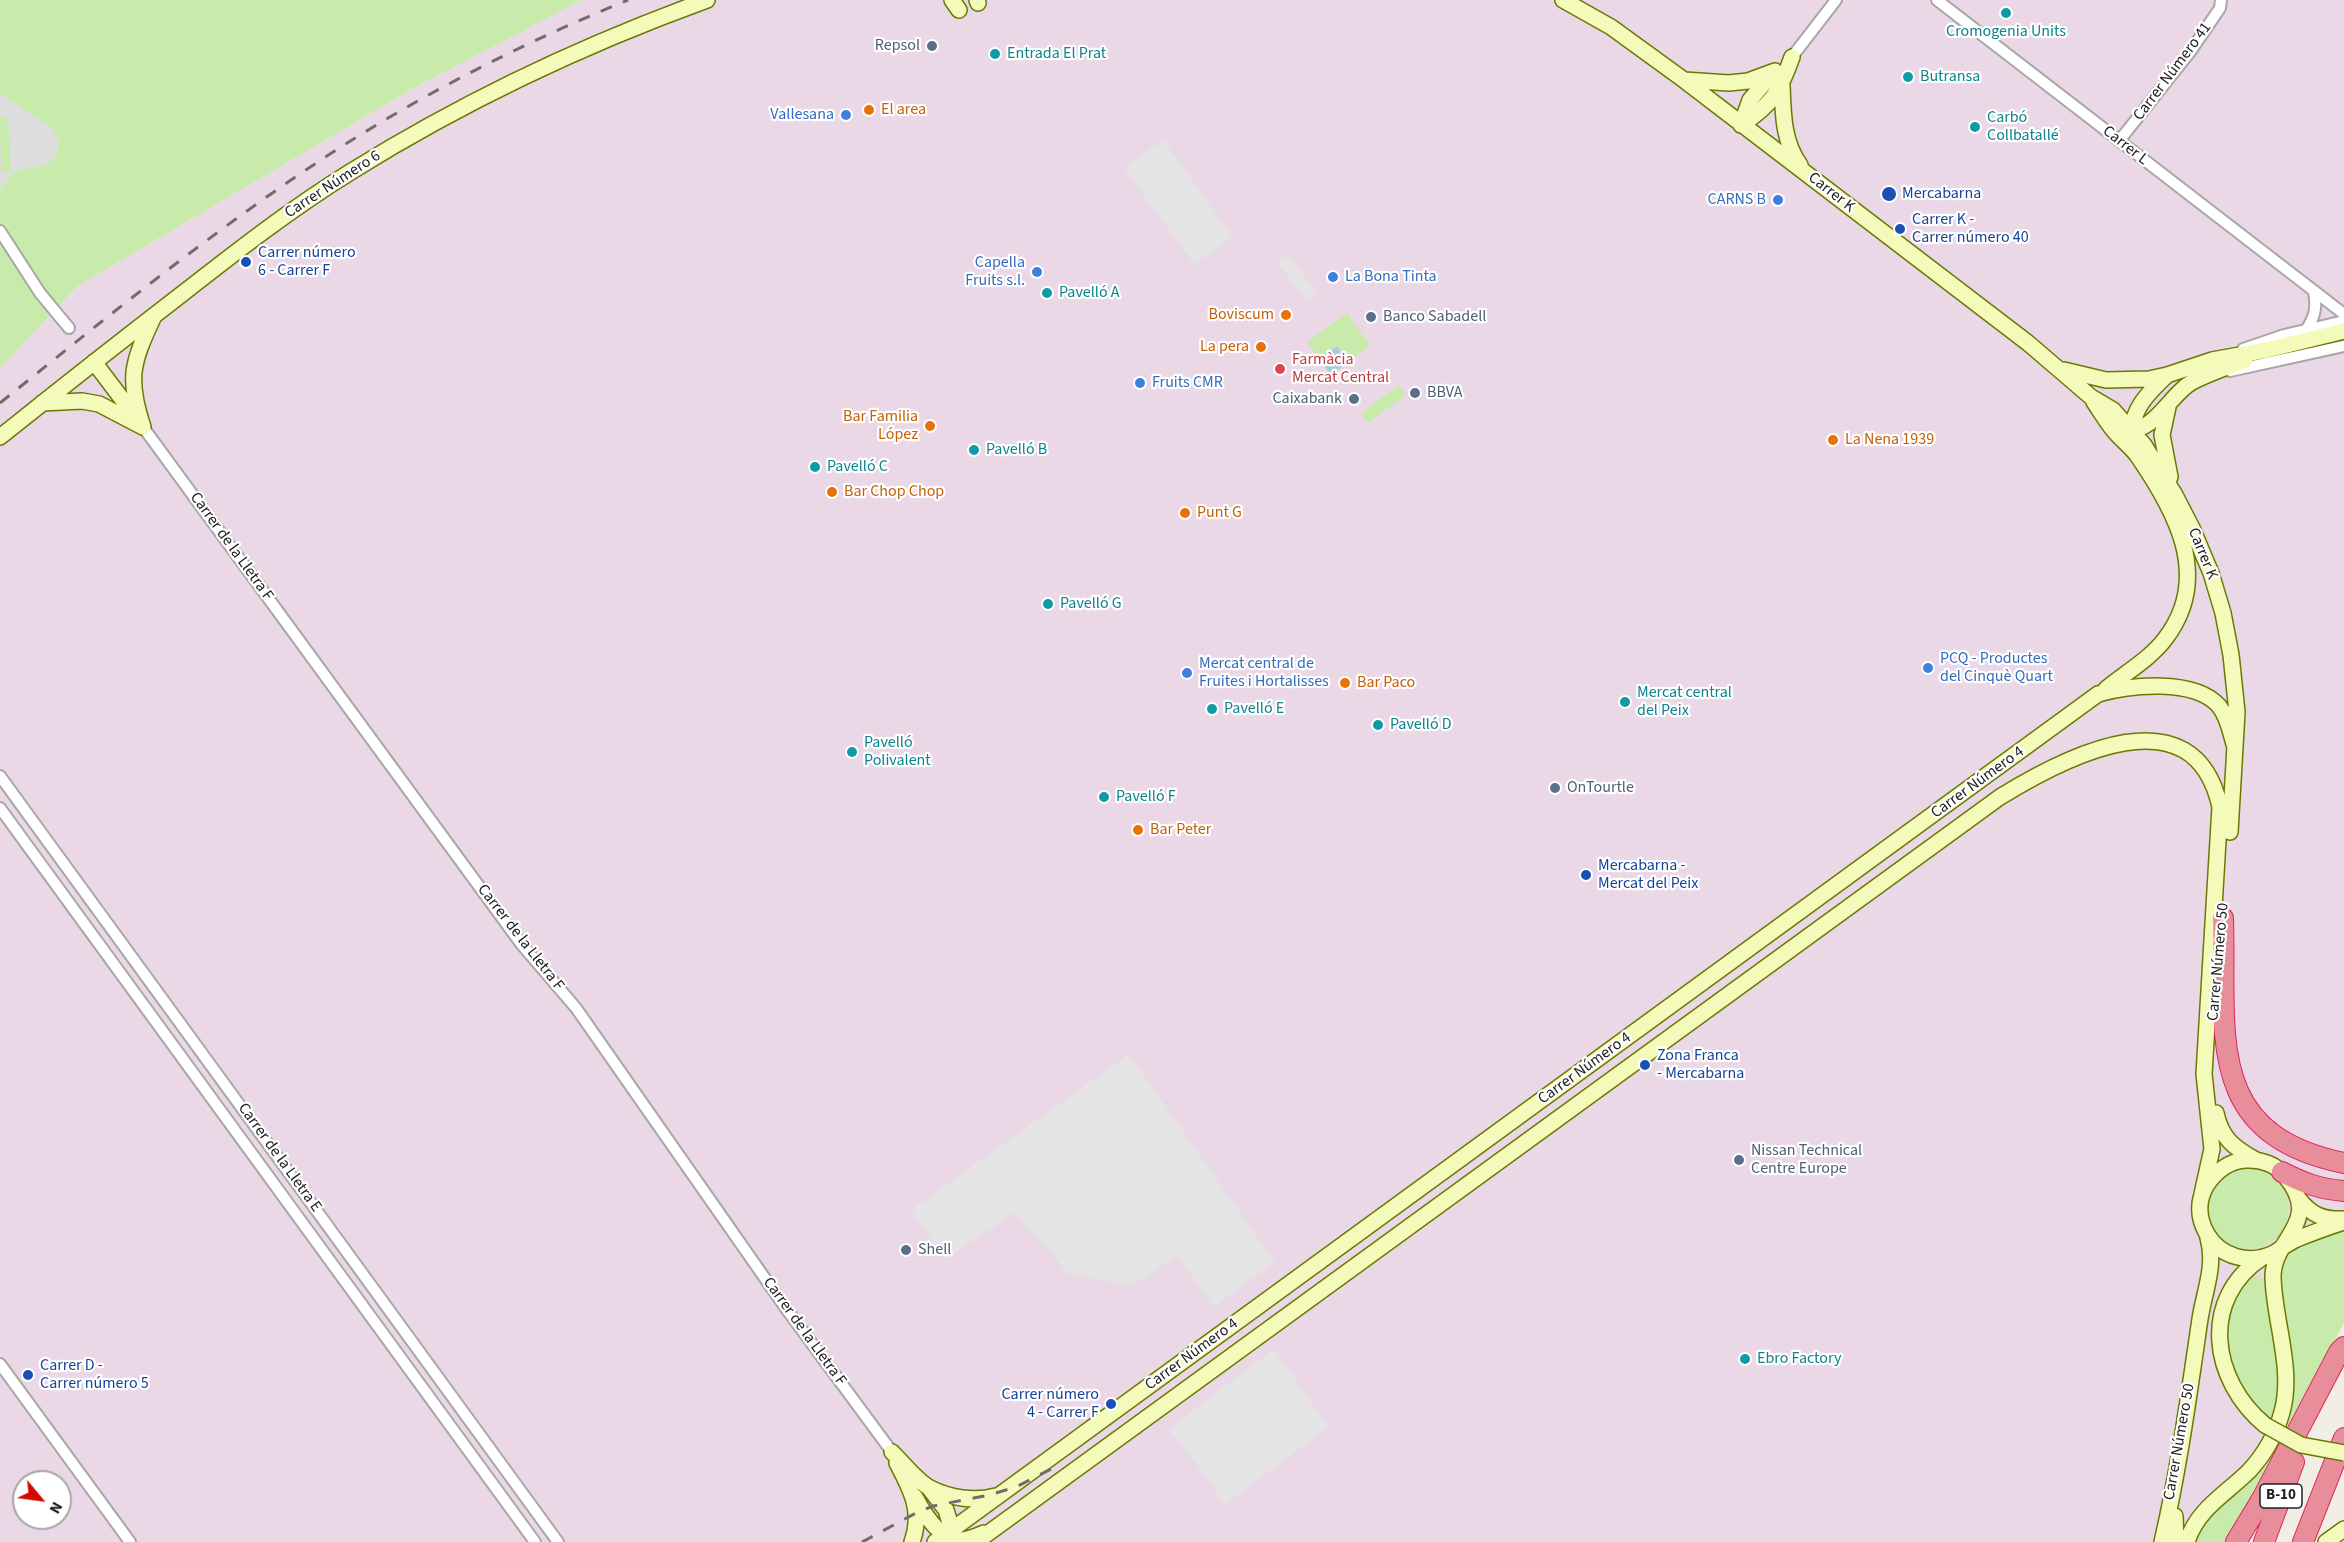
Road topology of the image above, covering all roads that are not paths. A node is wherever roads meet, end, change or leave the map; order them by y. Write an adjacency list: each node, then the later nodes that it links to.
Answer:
1 (707, 0): 16 (street, Carrer Número 6)
2 (1563, 0): 9 (street, Carrer K)
3 (1836, 0): 7 (street)
4 (1936, 0): 11 (street, Carrer L)
5 (2211, 0): 6 (street)
6 (2220, 4): 11 (street, Carrer Número 41)
7 (1792, 57): 8 (street)
8 (1779, 78): 9 (street); 10 (street); 12 (street)
9 (1684, 80): 10 (street, Carrer K)
10 (1741, 125): 12 (street, Carrer K)
11 (2119, 141): 14 (street, Carrer L)
12 (1807, 175): 24 (street, Carrer K)
13 (0, 231): 18 (street)
14 (2314, 292): 15 (street, Carrer L); 20 (street)
15 (2344, 314)
16 (154, 315): 22 (street, Carrer Número 6); 30 (street)
17 (2344, 321): 20 (street)
18 (69, 328)
19 (2344, 332): 20 (street)
20 (2311, 334): 23 (street); 23 (street)
21 (2344, 346): 23 (street)
22 (94, 362): 28 (street, Carrer Número 6); 30 (street)
23 (2214, 366): 25 (street); 26 (street)
24 (2058, 368): 25 (street); 27 (street, Carrer K)
25 (2168, 375): 31 (street)
26 (2175, 395): 31 (street); 34 (street)
27 (2091, 397): 29 (street, Carrer K); 31 (street, Carrer K)
28 (42, 403): 30 (street); 32 (street, Carrer Número 6)
29 (2104, 416): 31 (street); 33 (street, Carrer K)
30 (143, 427): 55 (street, Carrer de la Lletra F)
31 (2131, 430): 33 (street); 34 (street, Carrer K)
32 (0, 437)
33 (2135, 453): 35 (street, Carrer K)
34 (2175, 495): 36 (street, Carrer K)
35 (2098, 694): 36 (street, Carrer Número 4); 59 (street, Carrer Número 4)
36 (2234, 744): 40 (street, Carrer Número 50)
37 (2208, 772): 45 (street, Carrer Número 50); 62 (street, Carrer Número 4)
38 (0, 776): 66 (street, Carrer de la Lletra E)
39 (0, 808): 65 (street, Carrer de la Lletra E)
40 (2223, 918): 41 (street, Carrer Número 50); 42 (highway)
41 (2256, 1160): 43 (street); 45 (street)
42 (2344, 1163)
43 (2282, 1172): 44 (highway); 46 (street)
44 (2344, 1191)
45 (2202, 1194): 48 (street)
46 (2298, 1198): 47 (street); 49 (street)
47 (2344, 1220): 49 (street)
48 (2208, 1237): 50 (street); 57 (street, Carrer Número 50)
49 (2283, 1245): 50 (street); 71 (street)
50 (2264, 1256): 56 (street, bridge)
51 (2344, 1347): 72 (highway)
52 (2344, 1359): 73 (highway, B-10)
53 (0, 1364): 64 (street)
54 (2344, 1438): 74 (highway, B-10)
55 (892, 1452): 58 (street); 60 (street)
56 (2344, 1453)
57 (2179, 1456): 69 (street, Carrer Número 50); 70 (street)
58 (930, 1488): 59 (street); 63 (street)
59 (1001, 1494): 63 (street, Carrer Número 4)
60 (915, 1497): 63 (street); 67 (street)
61 (2344, 1529): 75 (street)
62 (991, 1531): 63 (street); 68 (street, Carrer Número 4)
63 (948, 1537)
64 (130, 1542)
65 (536, 1542)
66 (558, 1542)
67 (912, 1542)
68 (976, 1542)
69 (2162, 1542)
70 (2176, 1542)
71 (2187, 1542)
72 (2236, 1542)
73 (2264, 1542)
74 (2303, 1542)
75 (2326, 1542)

